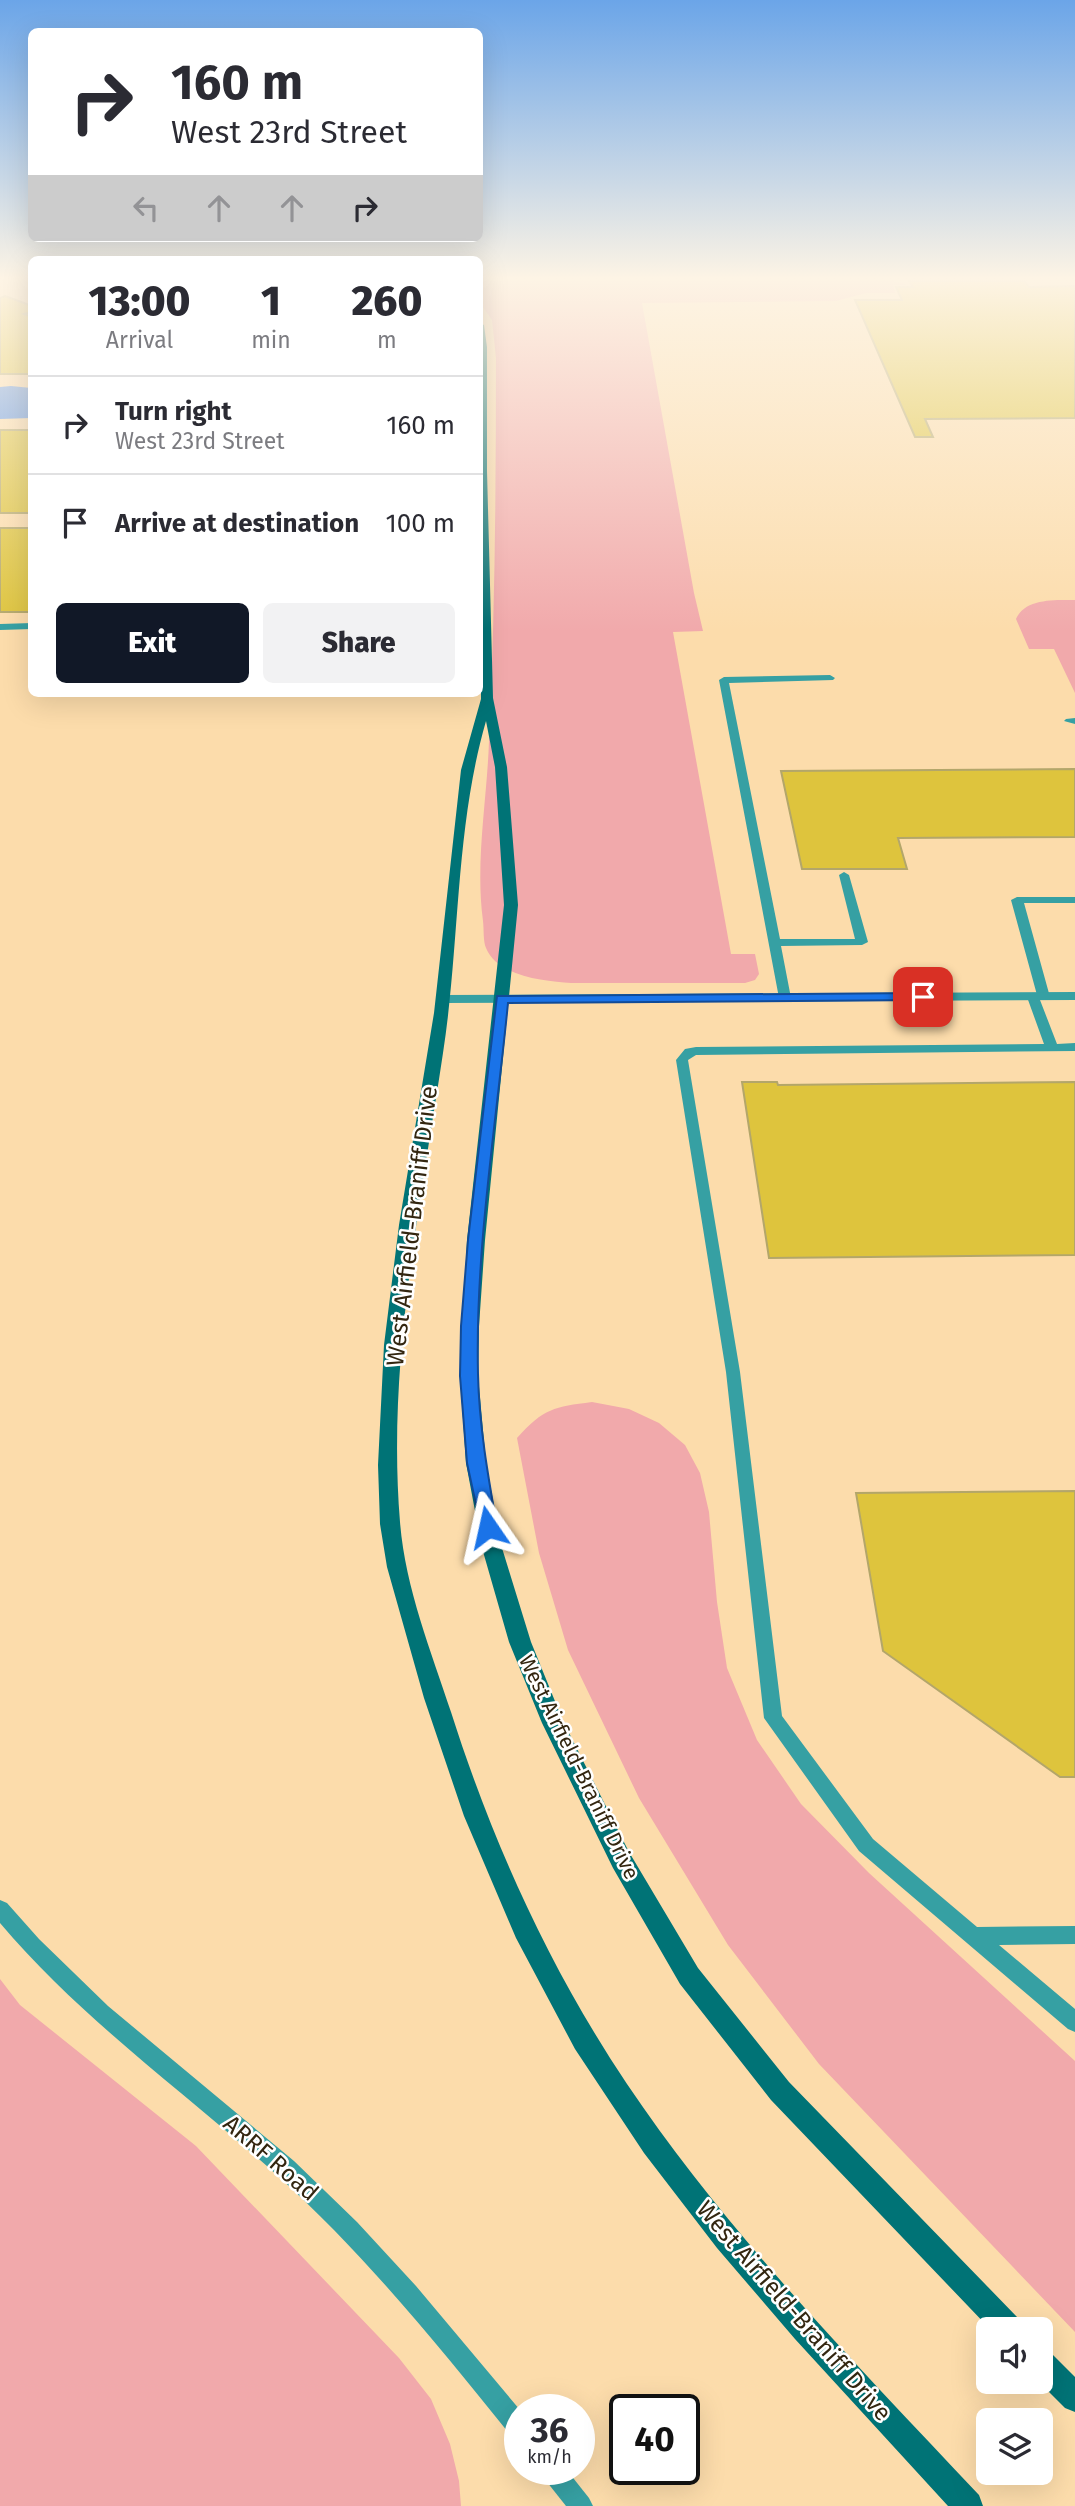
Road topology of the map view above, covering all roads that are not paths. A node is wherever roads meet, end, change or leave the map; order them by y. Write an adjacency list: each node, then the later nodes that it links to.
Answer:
1 (28, 626): 2 (lane)
2 (0, 627)
3 (483, 642): 5 (street, West Airfield-Braniff Drive)
4 (830, 678): 8 (lane)
5 (486, 698): 12 (street, West Airfield-Braniff Drive); 13 (street, West Airfield-Braniff Drive)
6 (844, 875): 8 (lane)
7 (1075, 900): 10 (lane)
8 (774, 943): 11 (lane)
9 (1075, 996): 10 (street)
10 (1039, 997): 11 (street); 14 (lane)
11 (785, 998): 13 (street)
12 (444, 999): 13 (street); 26 (street, West Airfield-Braniff Drive)
13 (502, 999): 20 (street, West Airfield-Braniff Drive)
14 (1052, 1048): 15 (lane); 18 (lane)
15 (1075, 1048)
16 (0, 1909): 23 (lane, ARRF Road)
17 (1075, 1935): 18 (lane)
18 (974, 1936): 19 (lane)
19 (1075, 2022)
20 (997, 2317)
21 (1053, 2375): 22 (street)
22 (1075, 2398)
23 (504, 2410)
24 (564, 2485): 25 (lane)
25 (581, 2506)
26 (968, 2506)

